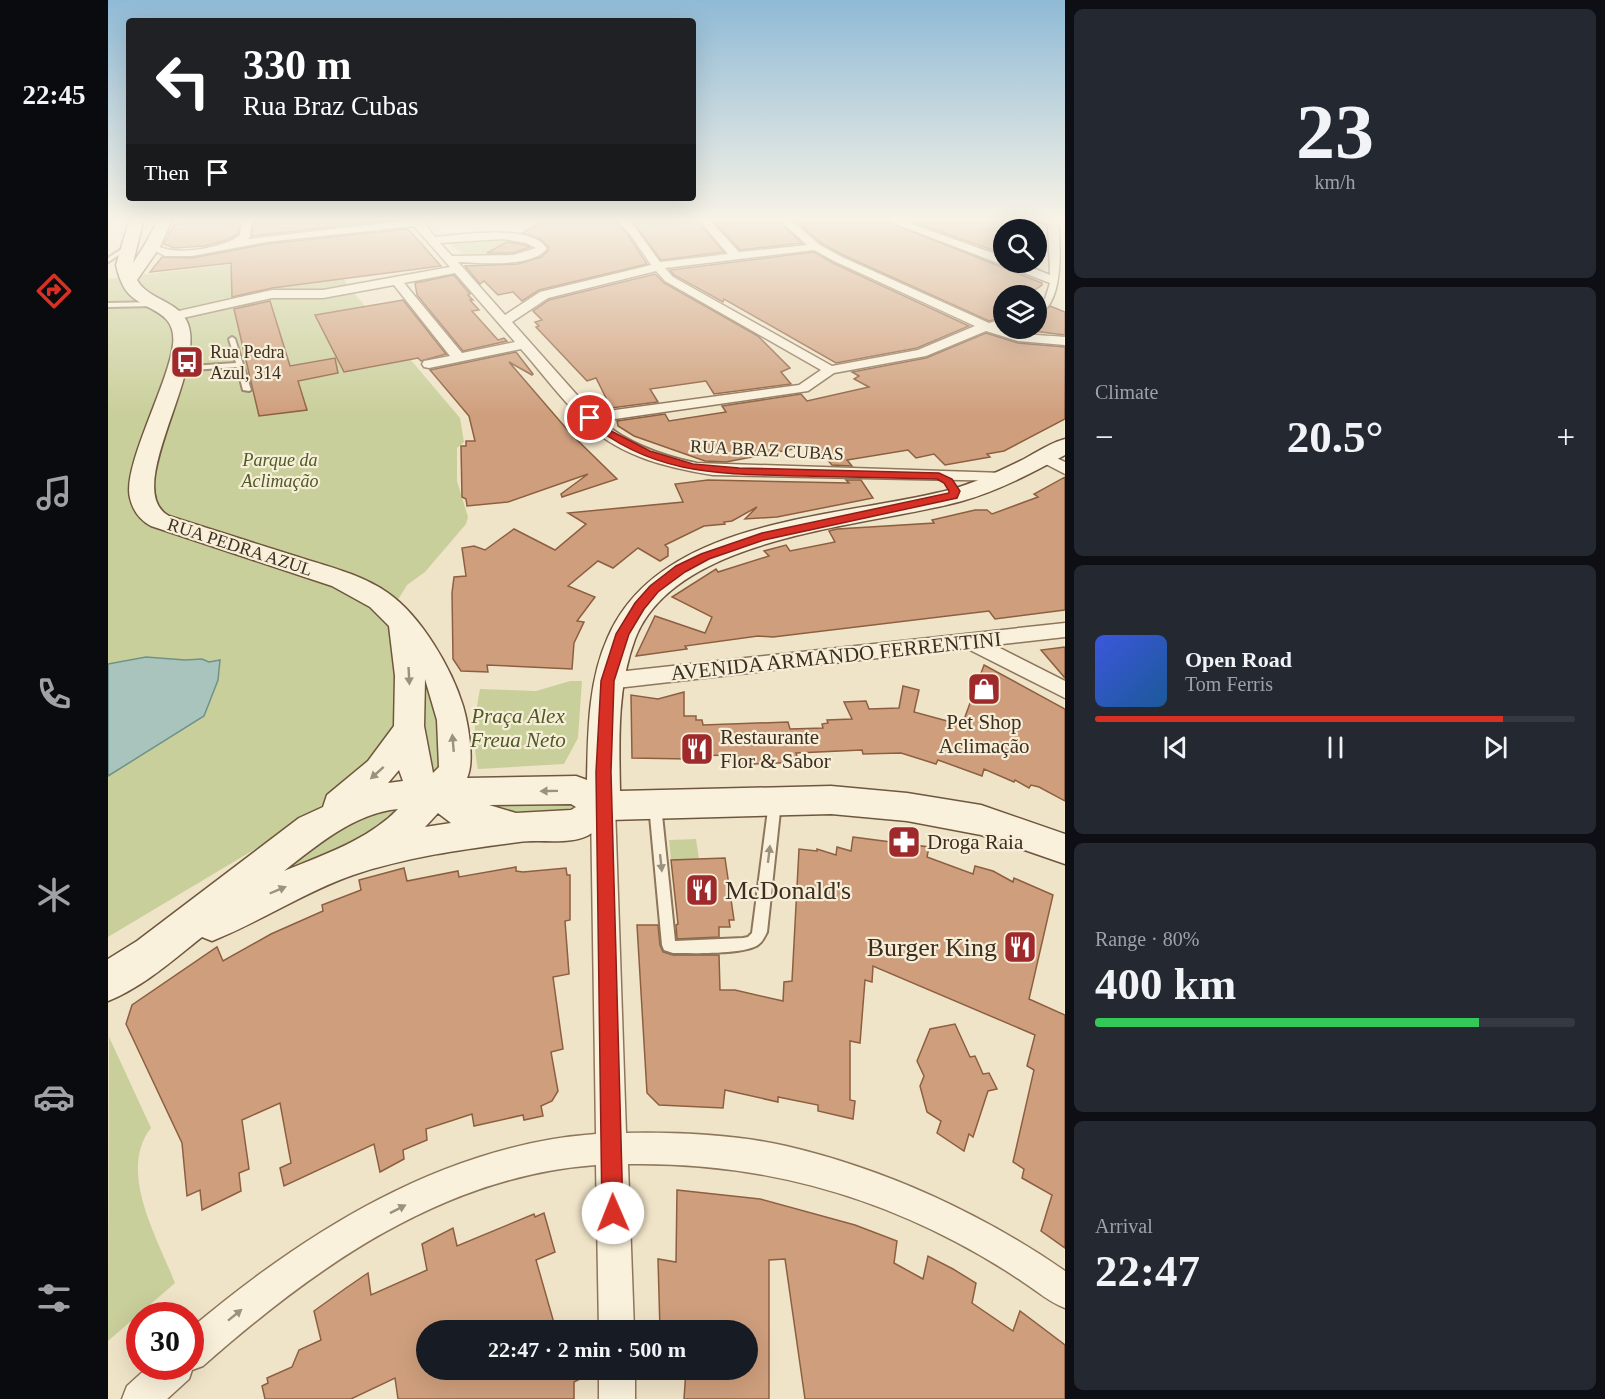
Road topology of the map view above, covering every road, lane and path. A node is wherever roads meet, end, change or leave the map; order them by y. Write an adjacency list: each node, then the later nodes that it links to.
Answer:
1 (380, 283): 11 (street)
2 (400, 283): 18 (street)
3 (472, 283): 12 (street, RUA BRAZ CUBAS)
4 (593, 283): 12 (street)
5 (675, 283): 22 (street)
6 (894, 283): 14 (street)
7 (1055, 283): 9 (street)
8 (133, 285): 10 (lane); 11 (street)
9 (1047, 303)
10 (108, 305): 11 (lane)
11 (165, 310): 21 (street, RUA PEDRA AZUL)
12 (505, 321): 17 (street, RUA BRAZ CUBAS)
13 (993, 326): 14 (street)
14 (987, 327): 16 (street); 22 (street)
15 (232, 339): 20 (lane)
16 (1065, 340)
17 (525, 344): 18 (street); 24 (street, RUA BRAZ CUBAS)
18 (459, 358): 19 (street)
19 (429, 364)
20 (239, 365): 21 (lane); 23 (lane)
21 (177, 369): 29 (street, RUA PEDRA AZUL)
22 (830, 370): 24 (street)
23 (247, 390)
24 (590, 418): 28 (street, RUA BRAZ CUBAS)
25 (1065, 446): 26 (street)
26 (1044, 457): 27 (street); 28 (street)
27 (1065, 468)
28 (946, 486): 34 (street)
29 (402, 627): 36 (street, one-way to 36); 37 (street, RUA PEDRA AZUL, one-way to 29)
30 (1065, 630): 31 (street, AVENIDA ARMANDO FERRENTINI)
31 (1017, 636): 32 (street, AVENIDA ARMANDO FERRENTINI); 33 (street)
32 (969, 641): 33 (street); 34 (street, AVENIDA ARMANDO FERRENTINI)
33 (1041, 677): 35 (street)
34 (608, 681): 40 (street)
35 (1065, 690)
36 (410, 726): 37 (street); 42 (street, one-way to 42)
37 (434, 792): 40 (street, one-way to 37); 41 (street); 42 (street); 44 (street, RUA PEDRA AZUL)
38 (776, 801): 39 (street); 39 (lane, one-way to 38); 43 (street)
39 (655, 805): 40 (street)
40 (603, 806): 41 (street); 47 (street)
41 (522, 827): 44 (street)
42 (311, 829): 45 (street)
43 (1065, 849)
44 (349, 860): 45 (street, one-way to 44)
45 (150, 954): 46 (street)
46 (108, 982)
47 (612, 1148): 48 (street); 49 (street); 50 (street, one-way to 47)
48 (1065, 1291)
49 (616, 1320)
50 (204, 1341)
51 (161, 1380): 53 (street)
52 (617, 1380): 54 (street)
53 (140, 1399)
54 (617, 1399)

